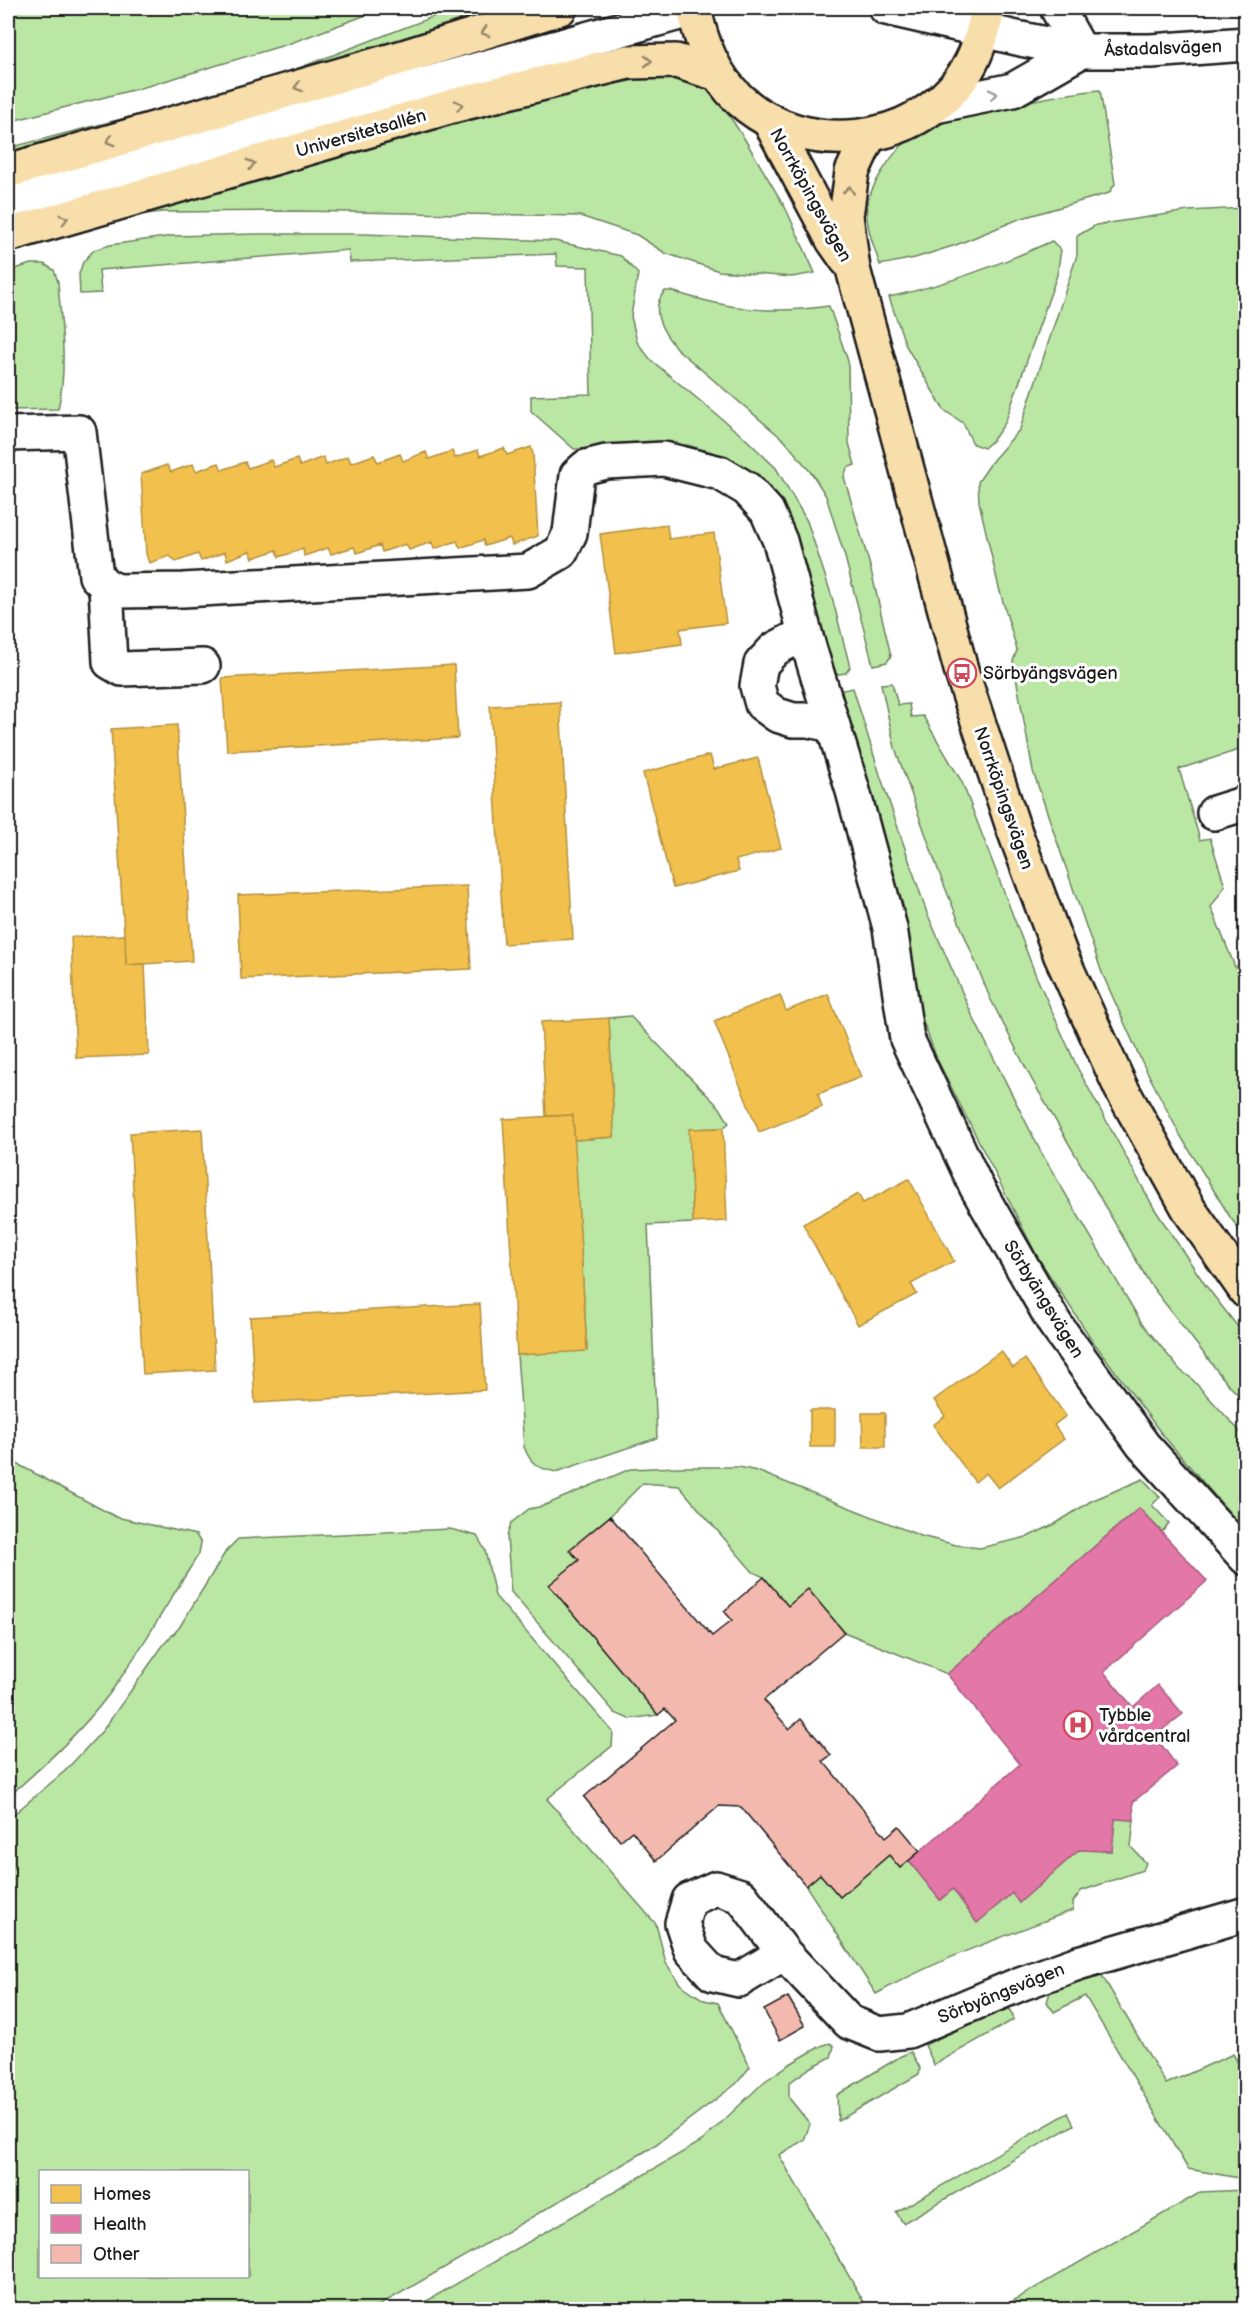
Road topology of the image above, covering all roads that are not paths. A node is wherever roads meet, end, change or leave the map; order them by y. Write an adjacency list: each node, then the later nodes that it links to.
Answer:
1 (560, 8): 12 (main road, one-way to 12)
2 (695, 8): 8 (main road); 13 (street)
3 (886, 8): 5 (street)
4 (1057, 8): 7 (street, Åstadalsvägen)
5 (986, 19): 7 (street); 9 (main road)
6 (1245, 44): 7 (street, Åstadalsvägen)
7 (1081, 51): 9 (street, Åstadalsvägen, one-way to 7)
8 (718, 74): 10 (main road); 14 (main road, Universitetsallén, one-way to 8)
9 (935, 106): 11 (main road)
10 (769, 120): 11 (main road); 15 (main road, Norrköpingsvägen)
11 (868, 137): 15 (main road, Norrköpingsvägen, one-way to 11)
12 (8, 171)
13 (8, 201)
14 (8, 235)
15 (853, 269): 23 (main road, Norrköpingsvägen)
16 (16, 434): 17 (street)
17 (106, 586): 18 (street, Sörbyängsvägen); 19 (street)
18 (808, 644): 20 (street, Sörbyängsvägen); 20 (street)
19 (203, 666)
20 (832, 725): 24 (street, Sörbyängsvägen)
21 (1245, 803): 22 (street)
22 (1214, 813)
23 (1245, 1291)
24 (1245, 1558)
25 (1245, 1914): 26 (street, Sörbyängsvägen)
26 (784, 1953)

